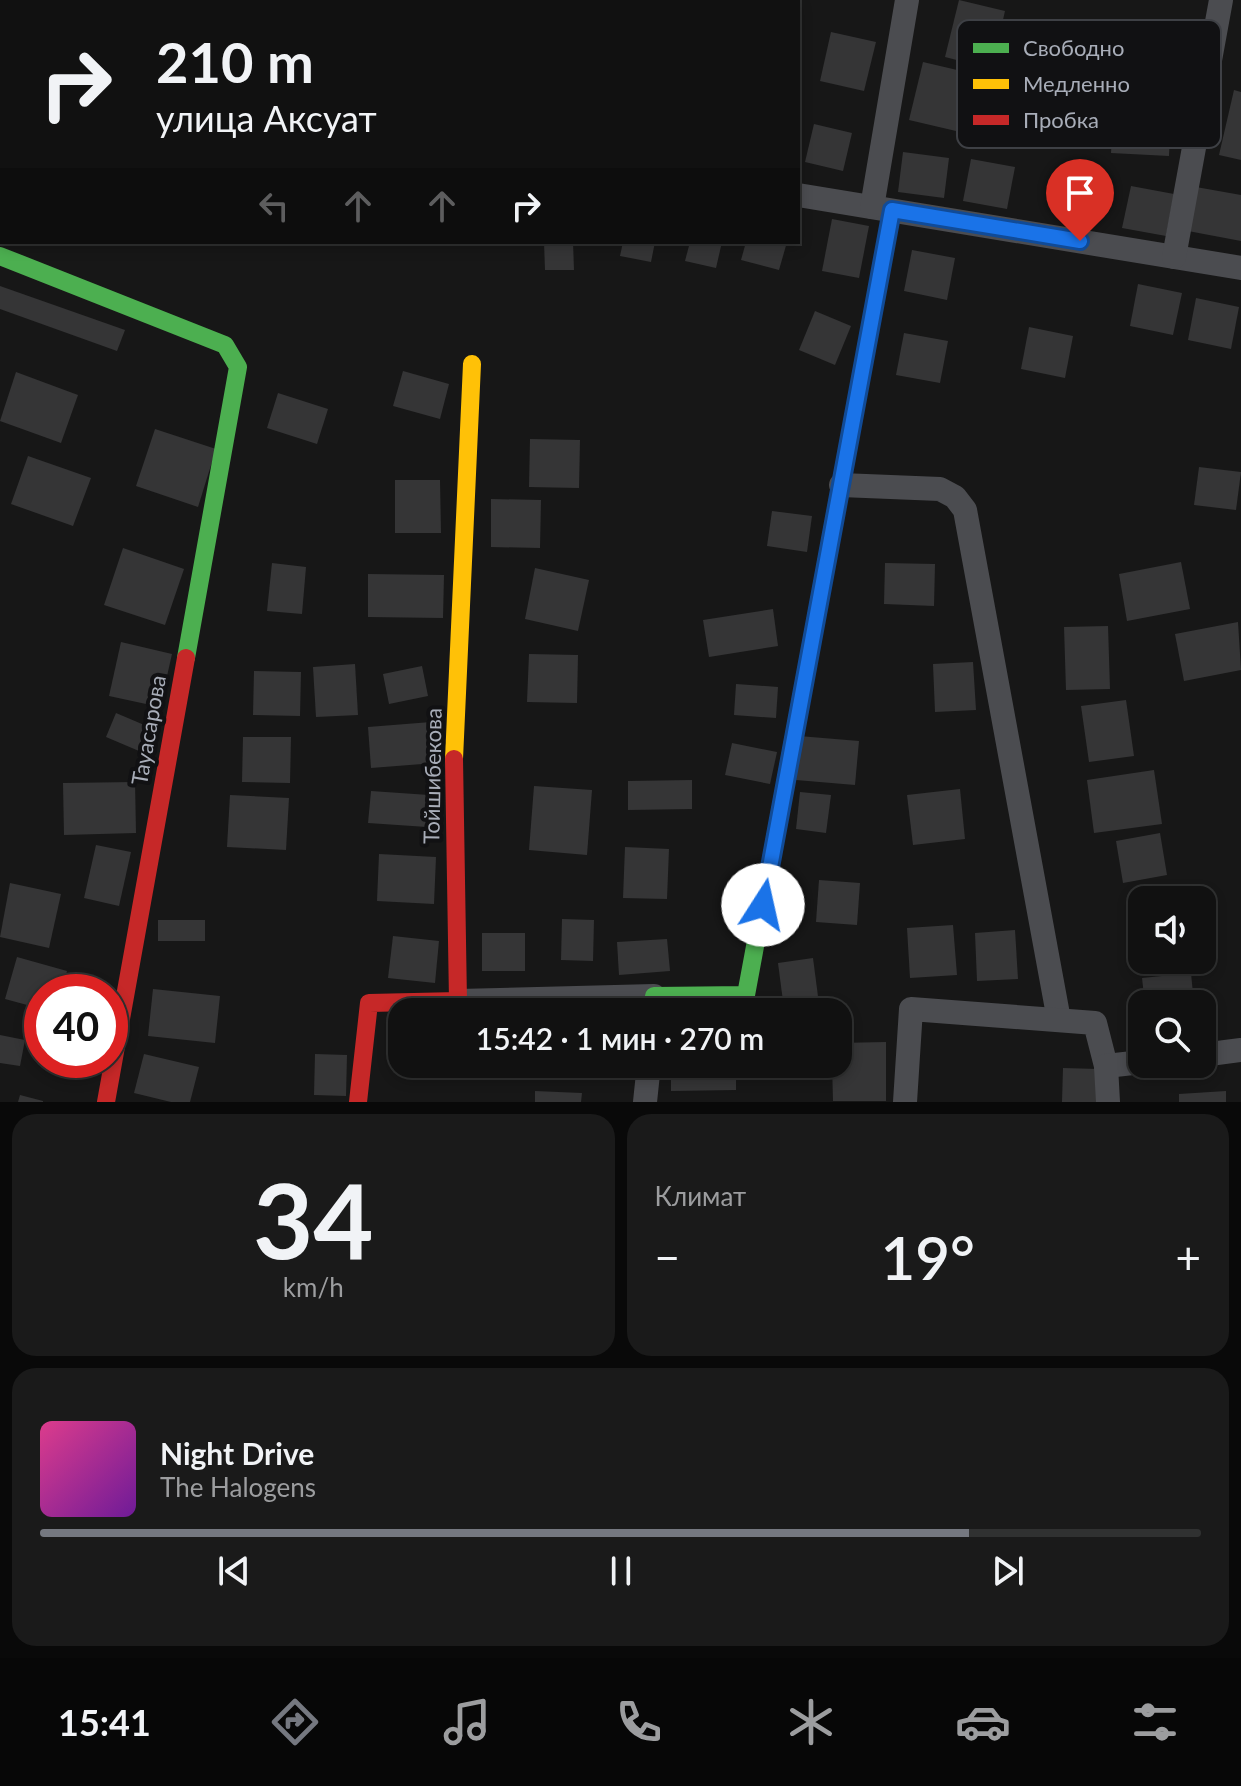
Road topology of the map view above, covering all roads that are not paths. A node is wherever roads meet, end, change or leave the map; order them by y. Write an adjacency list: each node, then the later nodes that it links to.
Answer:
1 (907, 0): 6 (street)
2 (1221, 0): 3 (street)
3 (1217, 20)
4 (1194, 148): 8 (street)
5 (800, 195): 6 (street)
6 (882, 208): 8 (street); 11 (street)
7 (0, 256): 21 (street, Тауасарова)
8 (1174, 257): 9 (street)
9 (1241, 268)
10 (472, 364): 12 (street, Тойшибекова)
11 (841, 485): 13 (street); 15 (street)
12 (458, 998)
13 (715, 998)
14 (388, 1003): 22 (street)
15 (1059, 1020): 19 (street); 24 (street)
16 (1241, 1050): 17 (street)
17 (1216, 1053)
18 (1128, 1064): 19 (street)
19 (1106, 1066): 25 (street)
20 (648, 1078): 23 (street)
21 (106, 1102)
22 (358, 1102)
23 (645, 1102)
24 (905, 1102)
25 (1108, 1102)

